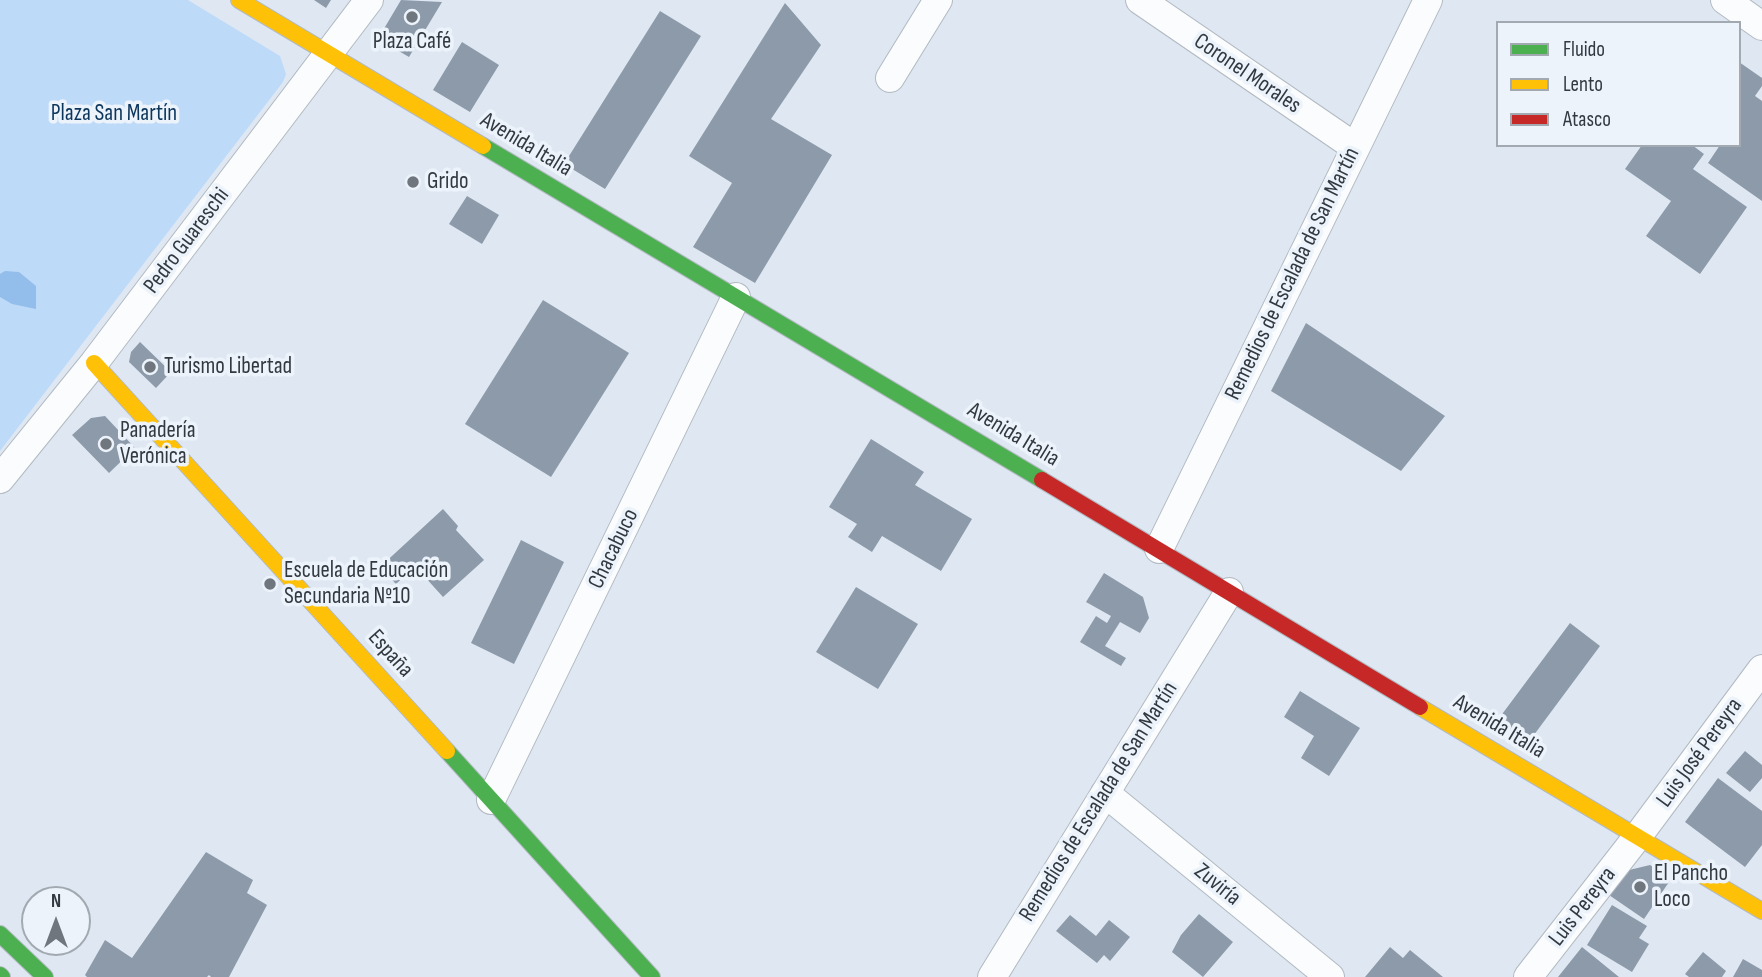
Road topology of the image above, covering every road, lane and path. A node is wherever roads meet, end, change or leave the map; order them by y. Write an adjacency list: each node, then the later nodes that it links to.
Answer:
1 (239, 0): 8 (street, Avenida Italia)
2 (369, 0): 8 (street, Pedro Guareschi)
3 (938, 0): 9 (street)
4 (1140, 0): 10 (street, Coronel Morales)
5 (1428, 0): 10 (street, Remedios de Escalada de San Martín)
6 (1725, 0): 7 (street)
7 (1762, 26)
8 (328, 53): 11 (street, Avenida Italia); 12 (street, Pedro Guareschi)
9 (890, 78)
10 (1355, 147): 14 (street, Remedios de Escalada de San Martín)
11 (736, 297): 14 (street, Avenida Italia); 18 (street, Chacabuco)
12 (94, 363): 13 (street, Pedro Guareschi); 18 (street, España)
13 (0, 479)
14 (1159, 549): 15 (street, Avenida Italia)
15 (1229, 592): 17 (street, Remedios de Escalada de San Martín); 19 (street, Avenida Italia)
16 (1762, 669): 19 (street, Luis José Pereyra)
17 (1105, 793): 24 (street, Remedios de Escalada de San Martín); 25 (street, Zuviría)
18 (491, 800): 22 (street, España)
19 (1638, 836): 20 (street, Avenida Italia); 26 (street, Luis Pereyra)
20 (1762, 911)
21 (0, 934): 23 (street)
22 (639, 972)
23 (45, 977)
24 (992, 977)
25 (1330, 977)
26 (1528, 977)

